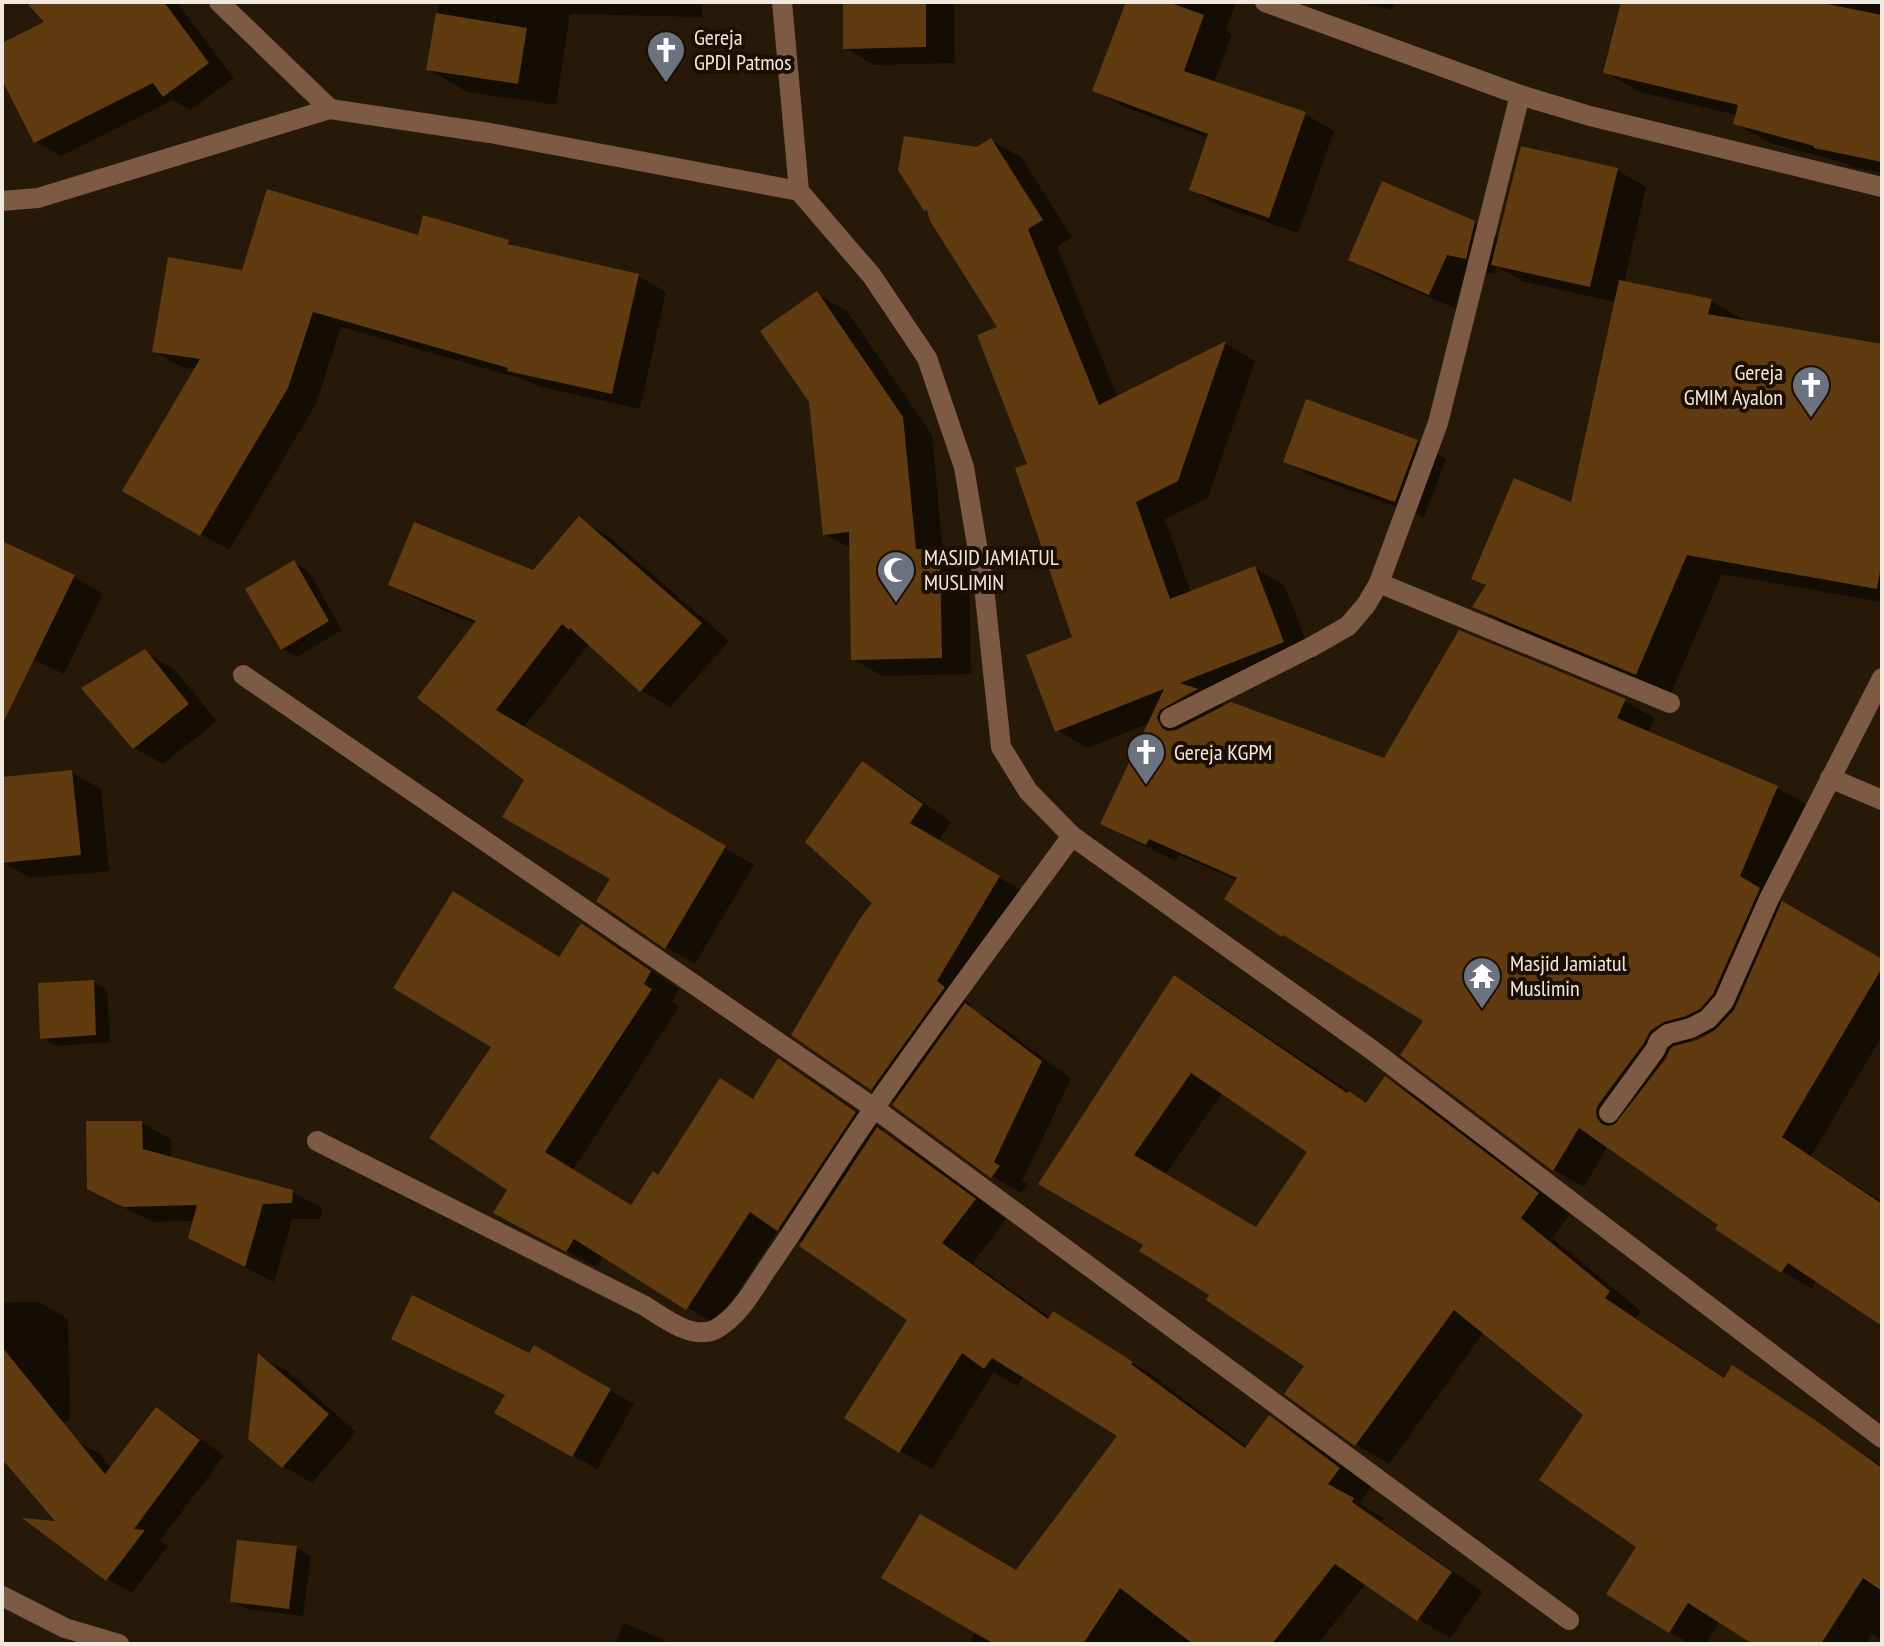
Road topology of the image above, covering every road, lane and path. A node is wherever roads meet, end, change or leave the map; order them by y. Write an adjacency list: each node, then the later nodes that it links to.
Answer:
1 (219, 2): 5 (street)
2 (782, 2): 7 (street)
3 (1265, 2): 4 (street)
4 (1520, 95): 6 (street); 9 (street)
5 (330, 109): 7 (street); 8 (street)
6 (1882, 187)
7 (799, 191): 16 (street)
8 (2, 201)
9 (1379, 583): 12 (street); 13 (street)
10 (243, 675): 17 (street)
11 (1882, 678): 14 (street)
12 (1670, 703)
13 (1170, 718)
14 (1830, 778): 15 (street); 18 (street)
15 (1882, 800)
16 (1072, 836): 17 (street); 20 (street)
17 (874, 1108): 19 (street); 22 (street)
18 (1609, 1113)
19 (317, 1141)
20 (1882, 1438)
21 (2, 1596): 23 (street)
22 (1569, 1620)
23 (119, 1644)

